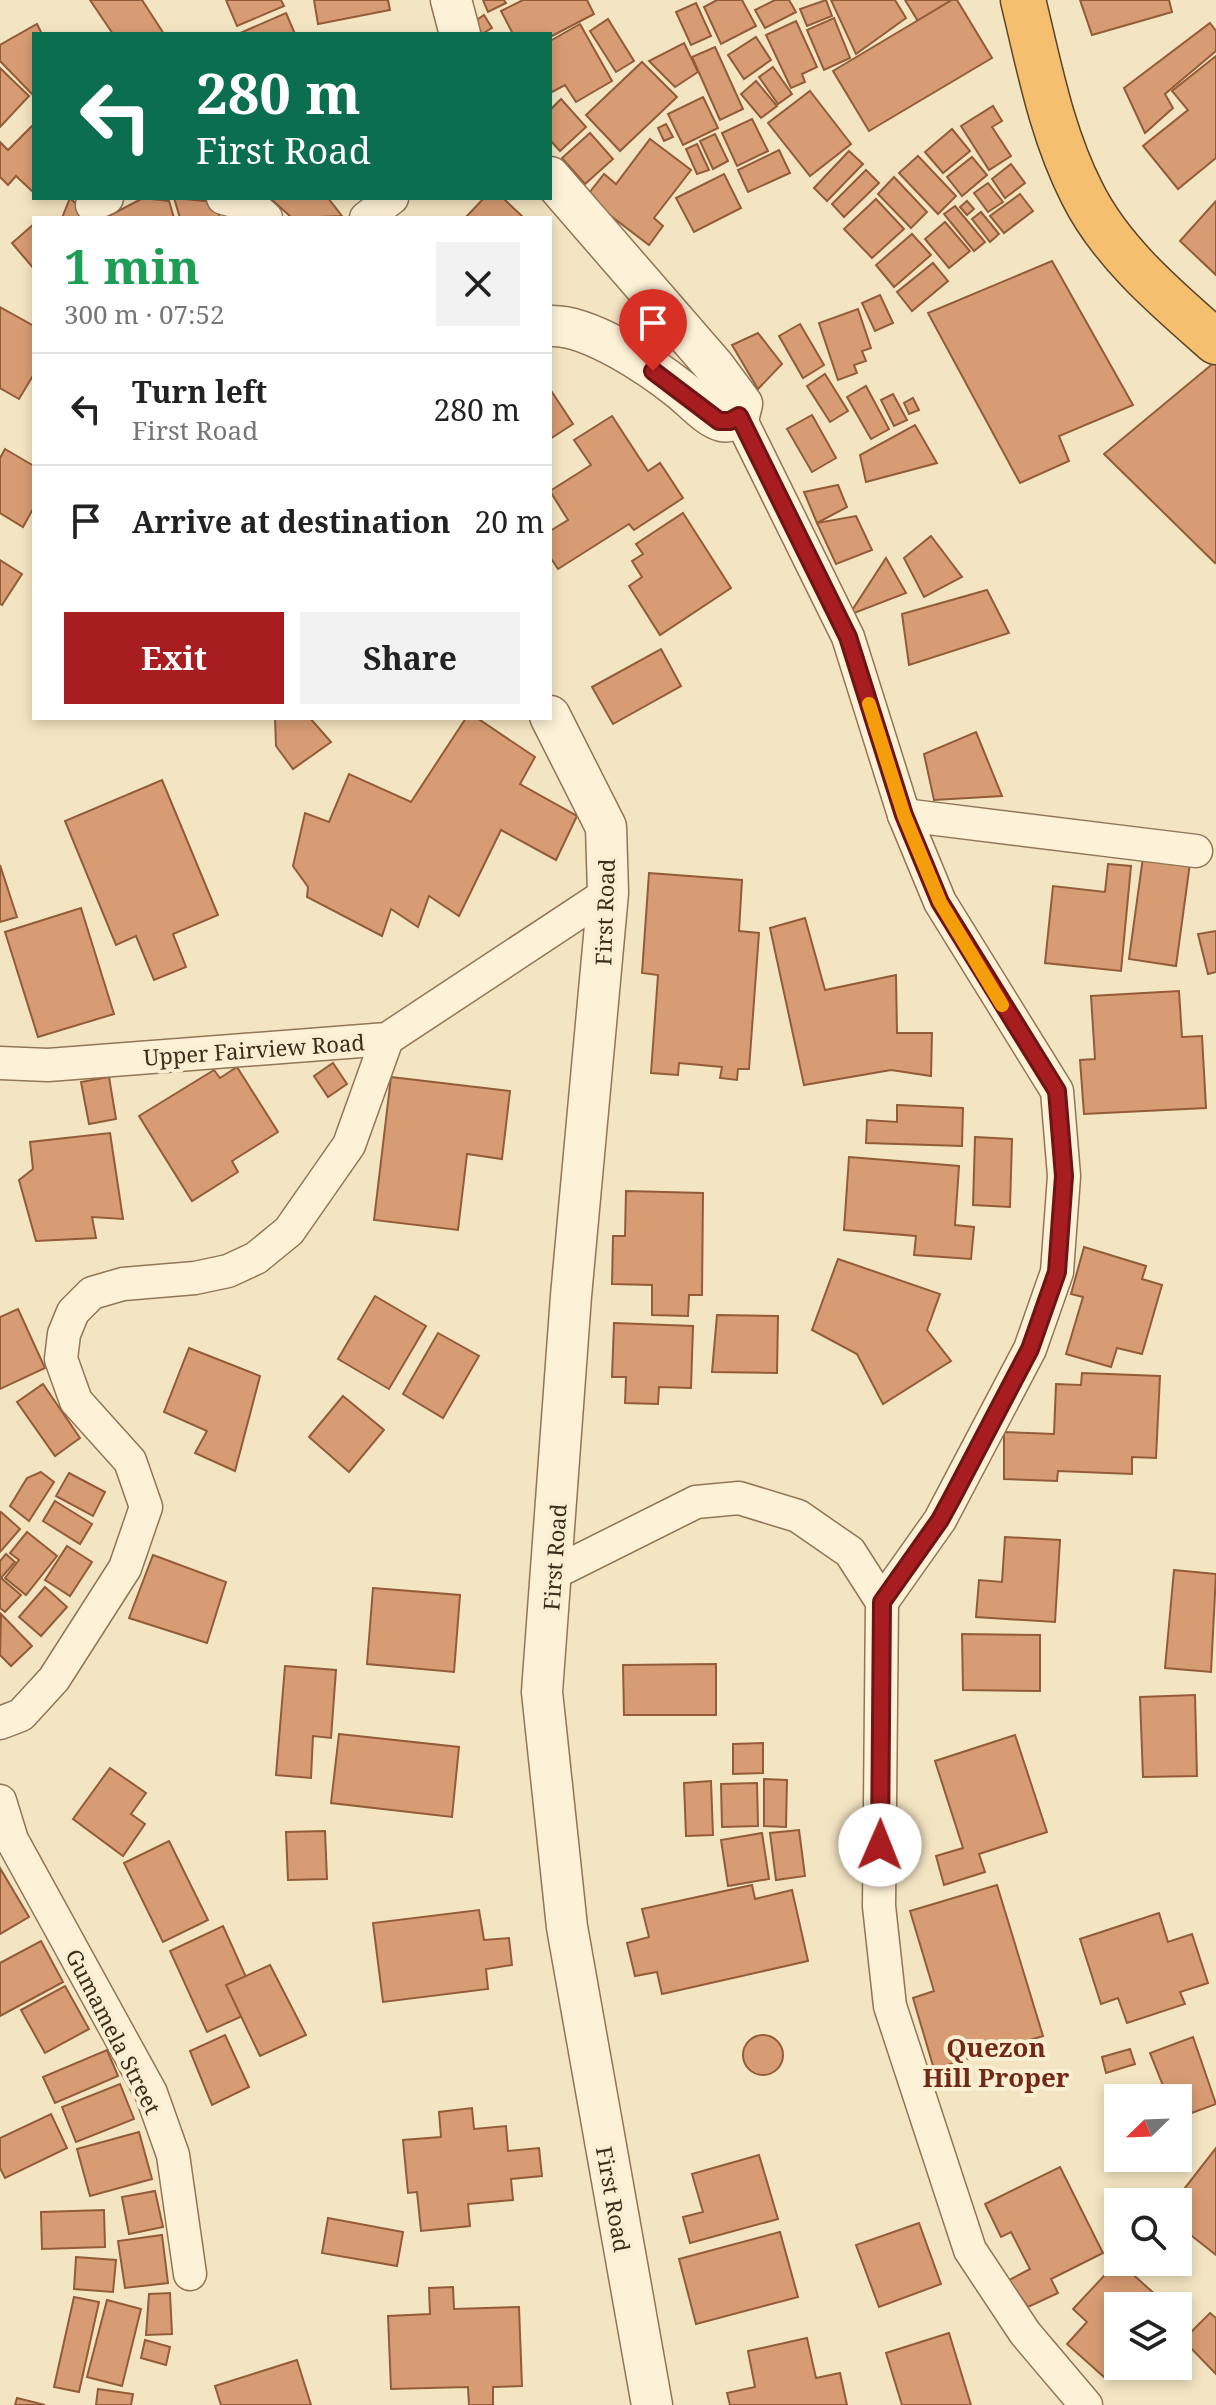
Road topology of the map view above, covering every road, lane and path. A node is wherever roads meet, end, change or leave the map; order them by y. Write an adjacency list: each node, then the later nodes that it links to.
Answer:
1 (451, 0): 3 (street)
2 (1023, 0): 10 (highway)
3 (459, 32)
4 (552, 179): 11 (street)
5 (230, 200): 7 (street)
6 (389, 200): 8 (street)
7 (264, 216)
8 (369, 216)
9 (552, 326): 11 (street)
10 (1216, 342)
11 (739, 416): 13 (street)
12 (552, 720): 15 (street, First Road)
13 (904, 815): 14 (street); 19 (street)
14 (1196, 851)
15 (608, 893): 16 (street, Upper Fairview Road); 18 (street, First Road)
16 (387, 1039): 17 (street, Upper Fairview Road); 20 (street)
17 (0, 1063)
18 (554, 1573): 19 (street); 23 (street, First Road)
19 (882, 1602): 24 (street)
20 (0, 1723)
21 (0, 1801): 22 (street, Gumamela Street)
22 (190, 2274)
23 (652, 2405)
24 (1086, 2405)

